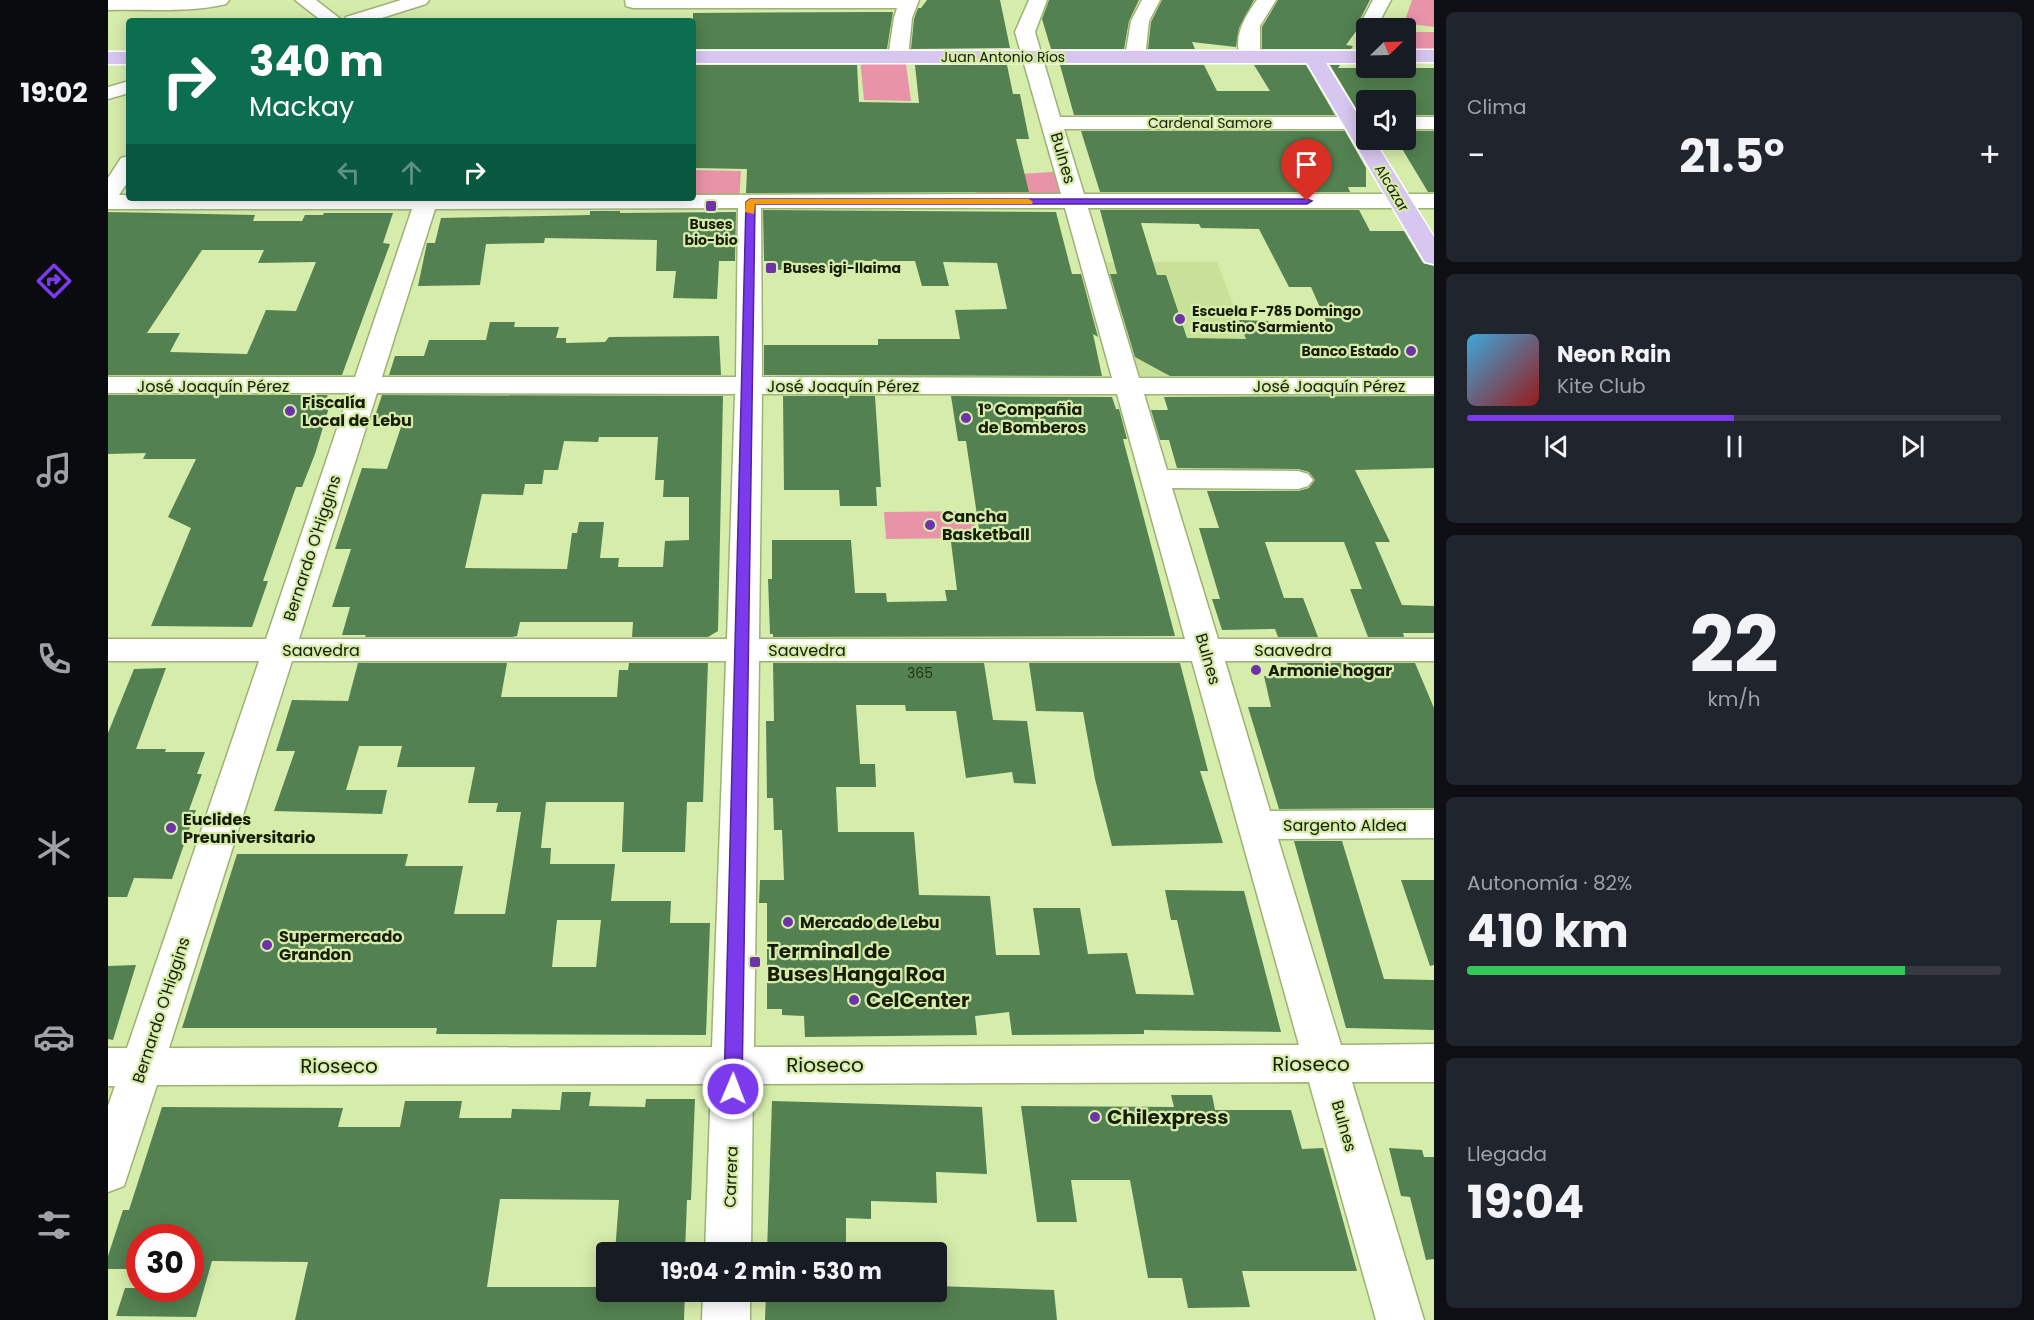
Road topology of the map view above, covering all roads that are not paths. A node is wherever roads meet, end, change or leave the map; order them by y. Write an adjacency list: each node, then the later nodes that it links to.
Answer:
1 (220, 0): 9 (street)
2 (304, 0): 12 (street)
3 (420, 0): 13 (street)
4 (1038, 0): 20 (street, Bulnes)
5 (1152, 0): 21 (street)
6 (1267, 0): 22 (street)
7 (1382, 0): 15 (street)
8 (631, 1): 10 (street); 14 (street)
9 (156, 2): 11 (street)
10 (909, 2): 19 (street)
11 (108, 4)
12 (330, 18)
13 (363, 18)
14 (653, 18)
15 (1373, 18)
16 (1416, 56): 17 (main road)
17 (1434, 56)
18 (696, 57): 19 (main road, Juan Antonio Ríos)
19 (898, 57): 20 (main road, Juan Antonio Ríos)
20 (1033, 57): 21 (main road, Juan Antonio Ríos); 30 (street, Bulnes)
21 (1135, 57): 22 (main road, Juan Antonio Ríos)
22 (1250, 57): 23 (main road, Juan Antonio Ríos)
23 (1314, 57): 24 (main road, Juan Antonio Ríos); 29 (main road, Alcázar)
24 (1356, 57)
25 (108, 58): 26 (main road)
26 (126, 58)
27 (126, 88): 28 (street)
28 (108, 93)
29 (1356, 117)
30 (1053, 123): 31 (street, Cardenal Samore); 44 (street, Bulnes)
31 (1356, 123)
32 (1416, 123): 33 (street)
33 (1434, 123)
34 (1374, 150): 40 (main road, Alcázar)
35 (126, 168): 36 (street)
36 (108, 195)
37 (267, 201): 42 (street)
38 (426, 201): 47 (street, Bernardo O'Higgins)
39 (588, 201): 43 (street)
40 (1400, 201): 41 (street); 44 (street); 45 (main road, Alcázar)
41 (1434, 201)
42 (108, 202)
43 (750, 202): 44 (street); 48 (street, Carrera)
44 (1075, 202): 49 (street, Bulnes)
45 (1434, 257)
46 (108, 385): 47 (street, José Joaquín Pérez)
47 (365, 386): 48 (street, José Joaquín Pérez); 54 (street, Bernardo O'Higgins)
48 (748, 386): 49 (street, José Joaquín Pérez); 55 (street, Carrera)
49 (1129, 386): 50 (street, José Joaquín Pérez); 51 (street, Bulnes)
50 (1434, 386)
51 (1156, 479): 52 (street); 56 (street, Bulnes)
52 (1298, 480)
53 (108, 650): 54 (street, Saavedra)
54 (279, 650): 55 (street, Saavedra); 63 (street, Bernardo O'Higgins)
55 (741, 650): 56 (street, Saavedra); 62 (street, Carrera)
56 (1206, 650): 57 (street, Saavedra); 59 (street, Bulnes)
57 (1434, 650)
58 (1434, 824): 59 (street, Sargento Aldea)
59 (1257, 825): 61 (street, Bulnes)
60 (1434, 1063): 61 (street, Rioseco)
61 (1326, 1064): 62 (street, Rioseco); 68 (street, Bulnes)
62 (734, 1065): 63 (street, Rioseco); 65 (street, Carrera)
63 (125, 1067): 64 (street, Bernardo O'Higgins)
64 (108, 1171)
65 (728, 1242)
66 (727, 1302): 67 (street)
67 (726, 1320)
68 (1400, 1320)

